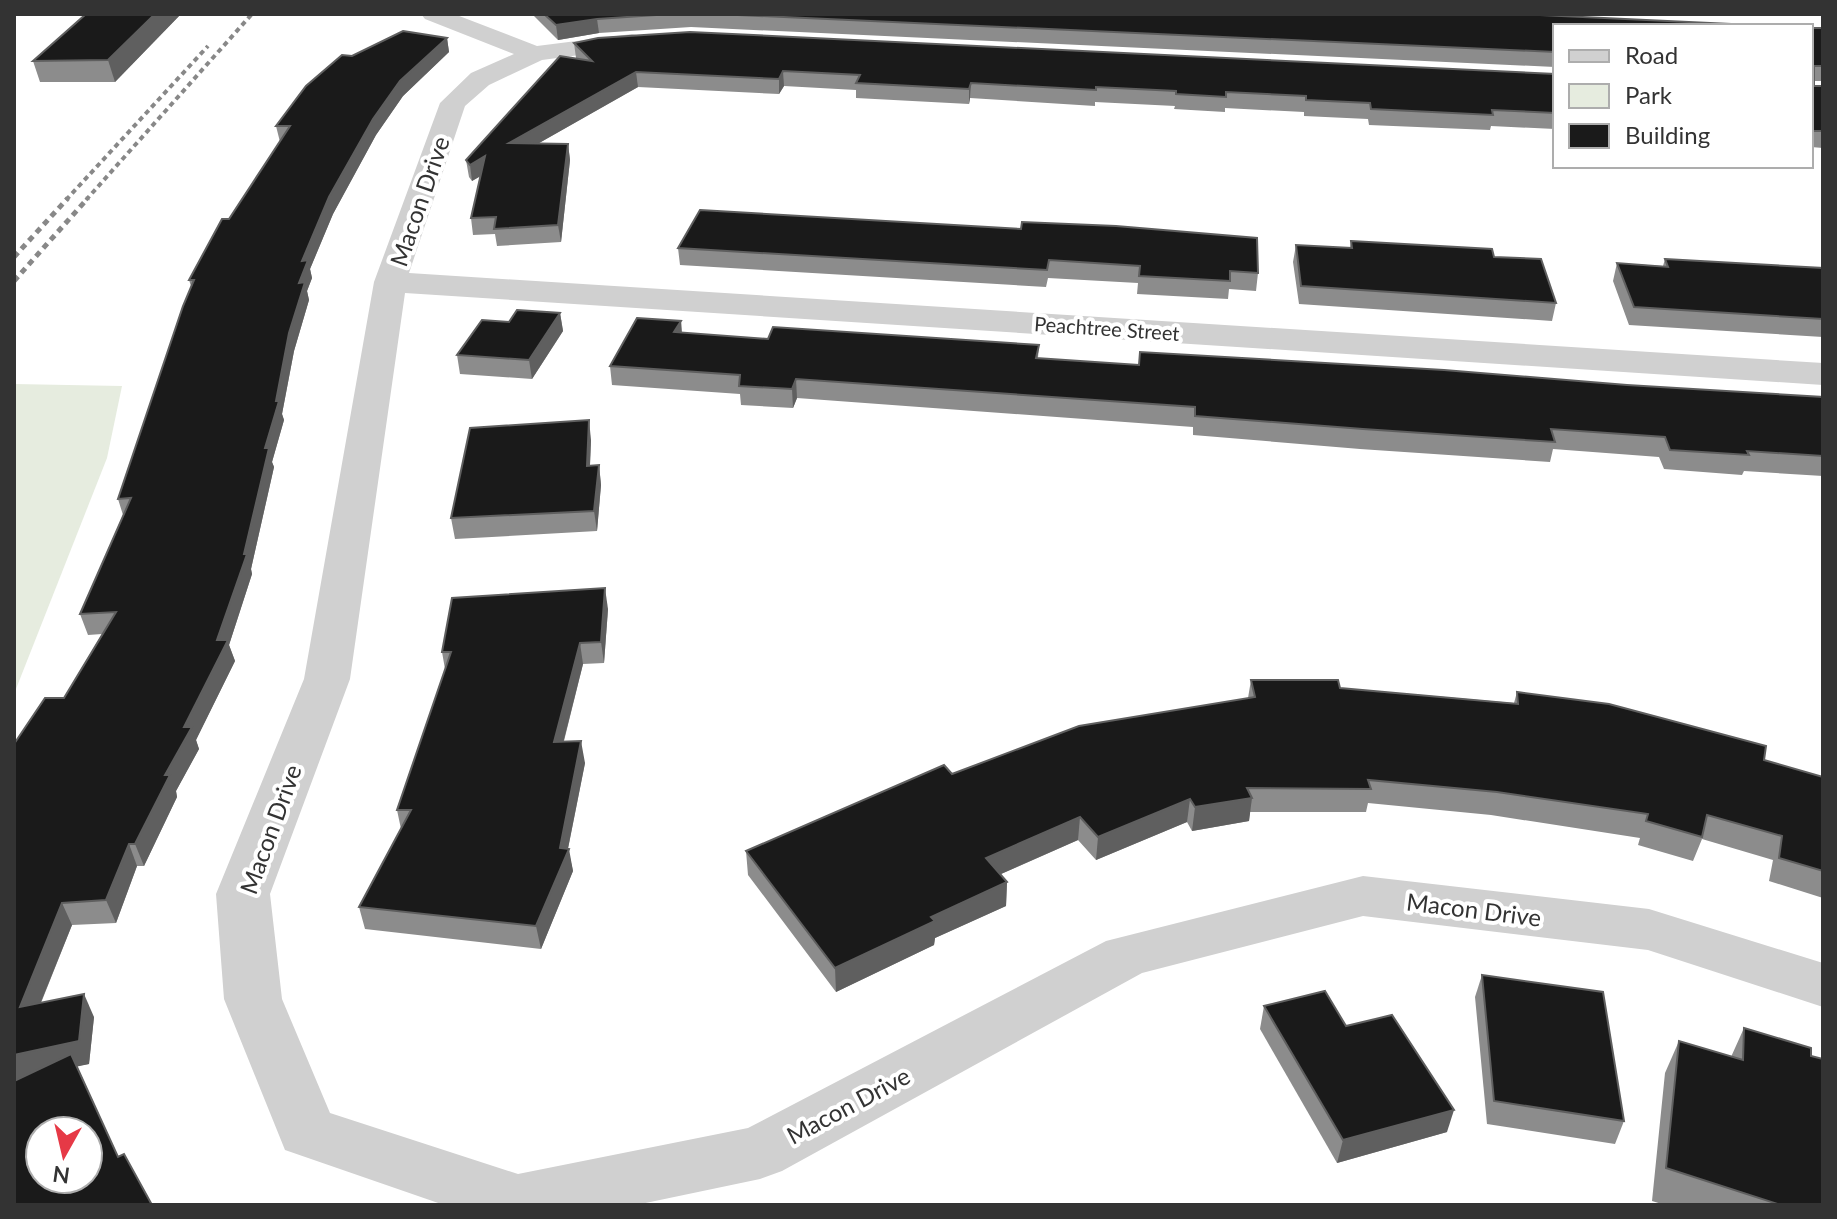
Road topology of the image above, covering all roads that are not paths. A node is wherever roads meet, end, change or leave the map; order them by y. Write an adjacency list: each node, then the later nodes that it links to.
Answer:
1 (433, 14): 3 (street)
2 (676, 38): 3 (street, Macon Drive)
3 (535, 54): 4 (street, Macon Drive)
4 (390, 282): 5 (street, Peachtree Street); 6 (street, Macon Drive)
5 (1823, 374)
6 (1823, 985)

